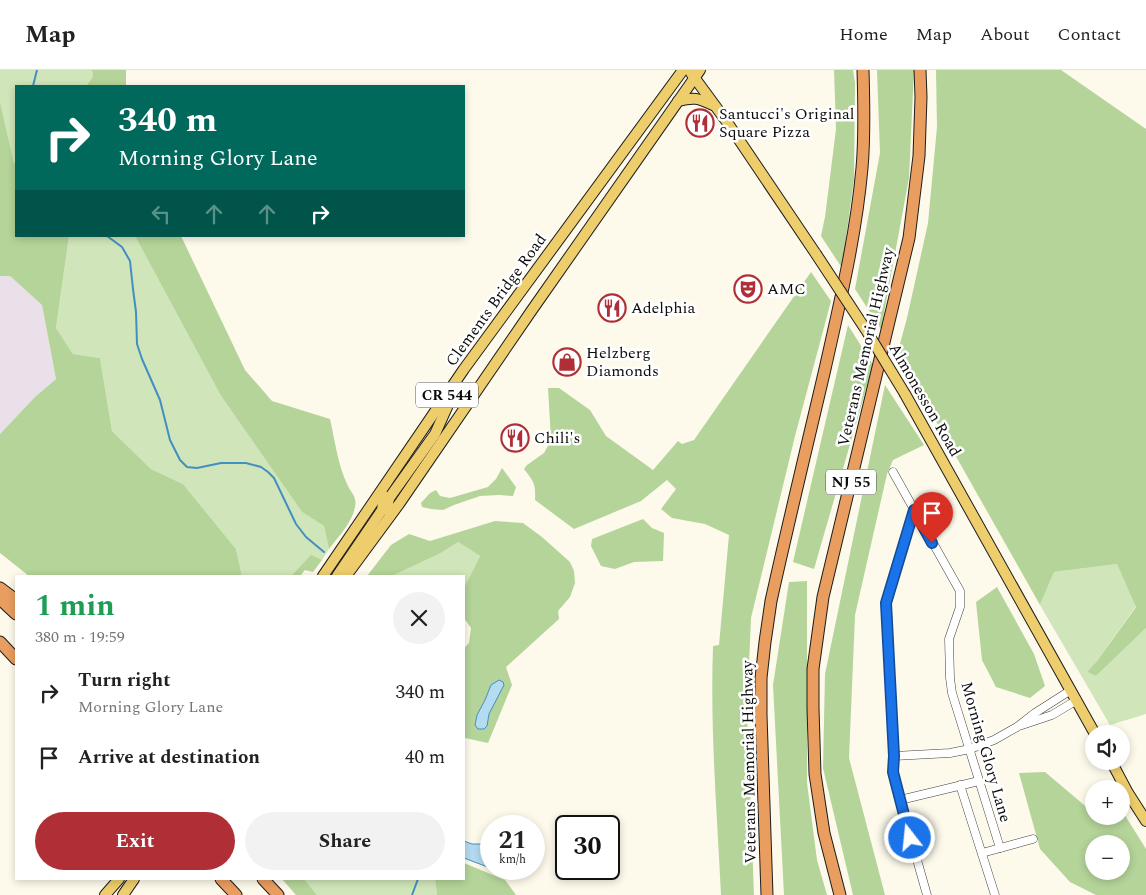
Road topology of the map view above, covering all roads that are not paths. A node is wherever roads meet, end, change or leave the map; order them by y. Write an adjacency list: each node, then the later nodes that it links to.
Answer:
1 (683, 70): 7 (main road, Clements Bridge Road / CR 544)
2 (862, 70): 43 (highway, Veterans Memorial Highway)
3 (920, 70): 44 (highway, Veterans Memorial Highway / NJ 55)
4 (695, 72): 5 (main road, CR 544); 6 (main road, Almonesson Road)
5 (678, 101): 6 (main road); 11 (main road, CR 544)
6 (716, 107): 21 (main road, Almonesson Road, bridge)
7 (464, 369): 9 (main road, Clements Bridge Road / CR 544); 11 (main road)
8 (893, 472): 10 (street, Morning Glory Lane)
9 (382, 491): 12 (main road, Clements Bridge Road / CR 544); 13 (main road)
10 (914, 510): 25 (street, Morning Glory Lane); 26 (street)
11 (390, 516): 14 (main road, CR 544)
12 (324, 575)
13 (337, 575)
14 (347, 575)
15 (0, 588): 17 (highway)
16 (0, 598): 18 (highway)
17 (15, 599)
18 (15, 613)
19 (0, 642): 20 (highway)
20 (15, 657)
21 (1071, 690): 22 (main road, Almonesson Road); 24 (street)
22 (1077, 700): 23 (main road, Almonesson Road); 24 (street)
23 (1090, 725)
24 (1017, 726): 25 (street)
25 (970, 749): 26 (street); 28 (street, Morning Glory Lane)
26 (894, 756): 30 (street)
27 (1115, 770): 31 (main road)
28 (979, 781): 29 (street); 33 (street, Morning Glory Lane)
29 (960, 785): 30 (street); 34 (street)
30 (900, 800): 45 (street)
31 (1146, 821)
32 (1034, 839): 33 (street)
33 (1000, 848): 34 (street)
34 (982, 853): 46 (street)
35 (118, 880): 39 (main road)
36 (133, 880): 40 (main road)
37 (222, 880): 41 (highway)
38 (264, 880): 42 (highway)
39 (105, 895)
40 (123, 895)
41 (236, 895)
42 (278, 895)
43 (767, 895)
44 (840, 895)
45 (927, 895)
46 (995, 895)

